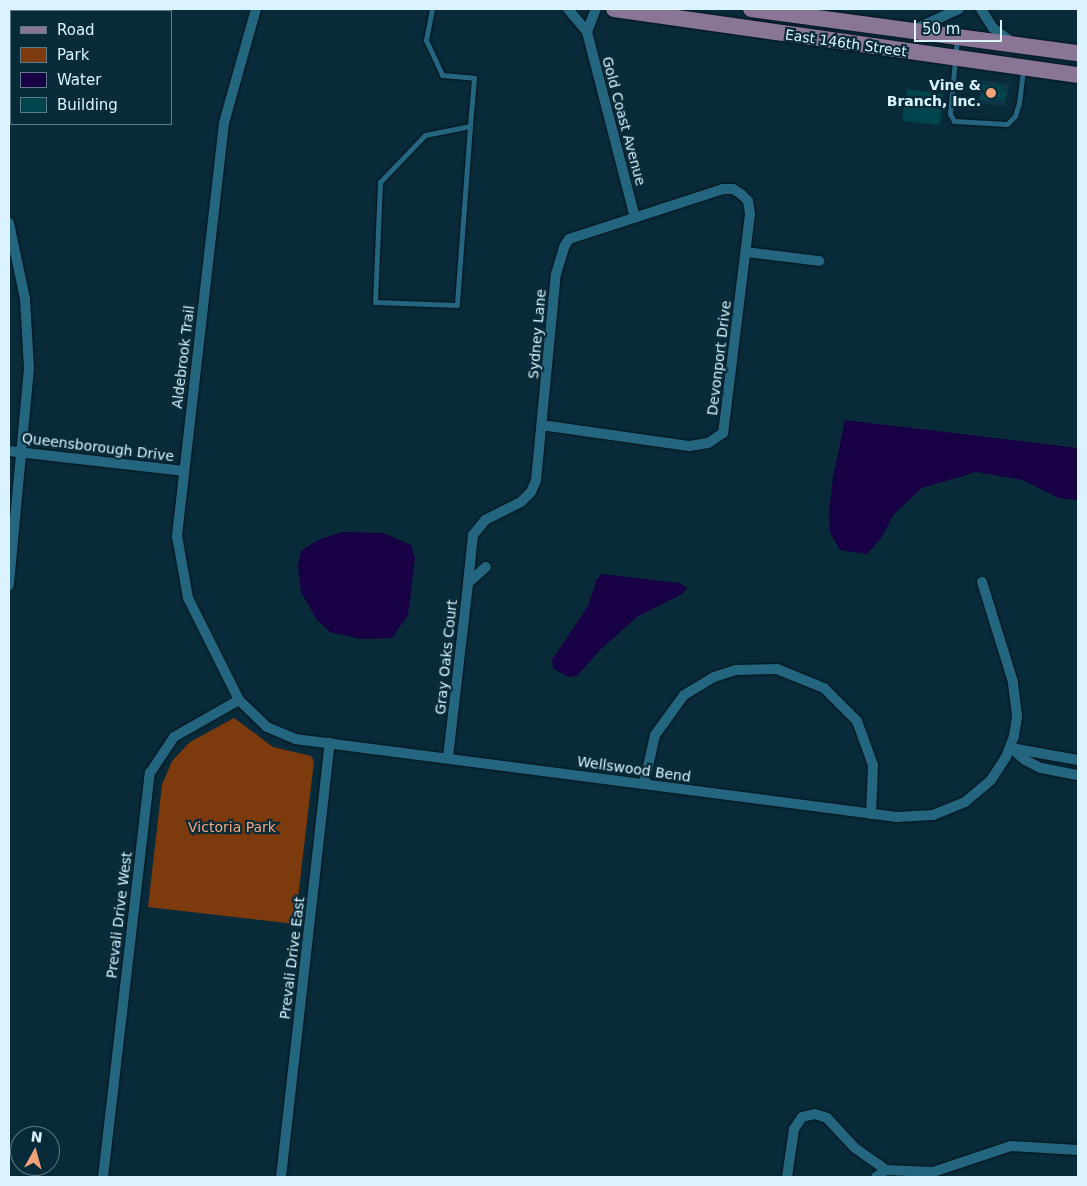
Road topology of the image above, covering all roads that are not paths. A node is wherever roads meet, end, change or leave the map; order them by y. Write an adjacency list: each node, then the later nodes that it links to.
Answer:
1 (256, 9): 26 (street, Aldebrook Trail)
2 (432, 9): 17 (lane)
3 (568, 9): 10 (street, Gold Coast Avenue)
4 (596, 9): 10 (street)
5 (614, 9): 14 (main road, East 146th Street)
6 (751, 9): 9 (main road, East 146th Street)
7 (959, 9): 9 (street)
8 (981, 9): 12 (street)
9 (910, 30): 11 (main road, East 146th Street)
10 (586, 32): 19 (street, Gold Coast Avenue)
11 (957, 37): 12 (main road, East 146th Street); 14 (lane)
12 (1016, 44): 13 (main road, East 146th Street)
13 (1078, 53)
14 (954, 58): 15 (main road, East 146th Street); 15 (lane)
15 (1023, 67): 16 (main road, East 146th Street)
16 (1078, 75)
17 (470, 126): 17 (lane)
18 (741, 194): 19 (street, Sydney Lane); 21 (street, Devonport Drive)
19 (635, 218): 23 (street, Sydney Lane)
20 (9, 223): 25 (street)
21 (746, 252): 22 (street); 23 (street, Devonport Drive)
22 (819, 261)
23 (542, 425): 28 (street, Sydney Lane)
24 (9, 451): 25 (street, Queensborough Drive)
25 (21, 452): 26 (street, Queensborough Drive); 30 (street)
26 (184, 471): 31 (street, Aldebrook Trail)
27 (486, 567): 28 (street, Gray Oaks Court)
28 (468, 582): 34 (street, Gray Oaks Court)
29 (982, 582): 33 (street)
30 (9, 585)
31 (239, 700): 32 (street, Wellswood Bend); 41 (street, Prevali Drive West)
32 (330, 743): 34 (street, Wellswood Bend); 42 (street, Prevali Drive East)
33 (1011, 748): 35 (street); 36 (street); 38 (street, Wellswood Bend)
34 (448, 757): 37 (street, Wellswood Bend)
35 (1078, 760)
36 (1078, 775)
37 (644, 784): 38 (street, Wellswood Bend); 38 (street)
38 (871, 814)
39 (1078, 1150): 40 (street)
40 (886, 1170): 43 (street); 44 (street)
41 (103, 1177)
42 (281, 1177)
43 (787, 1177)
44 (876, 1177)

